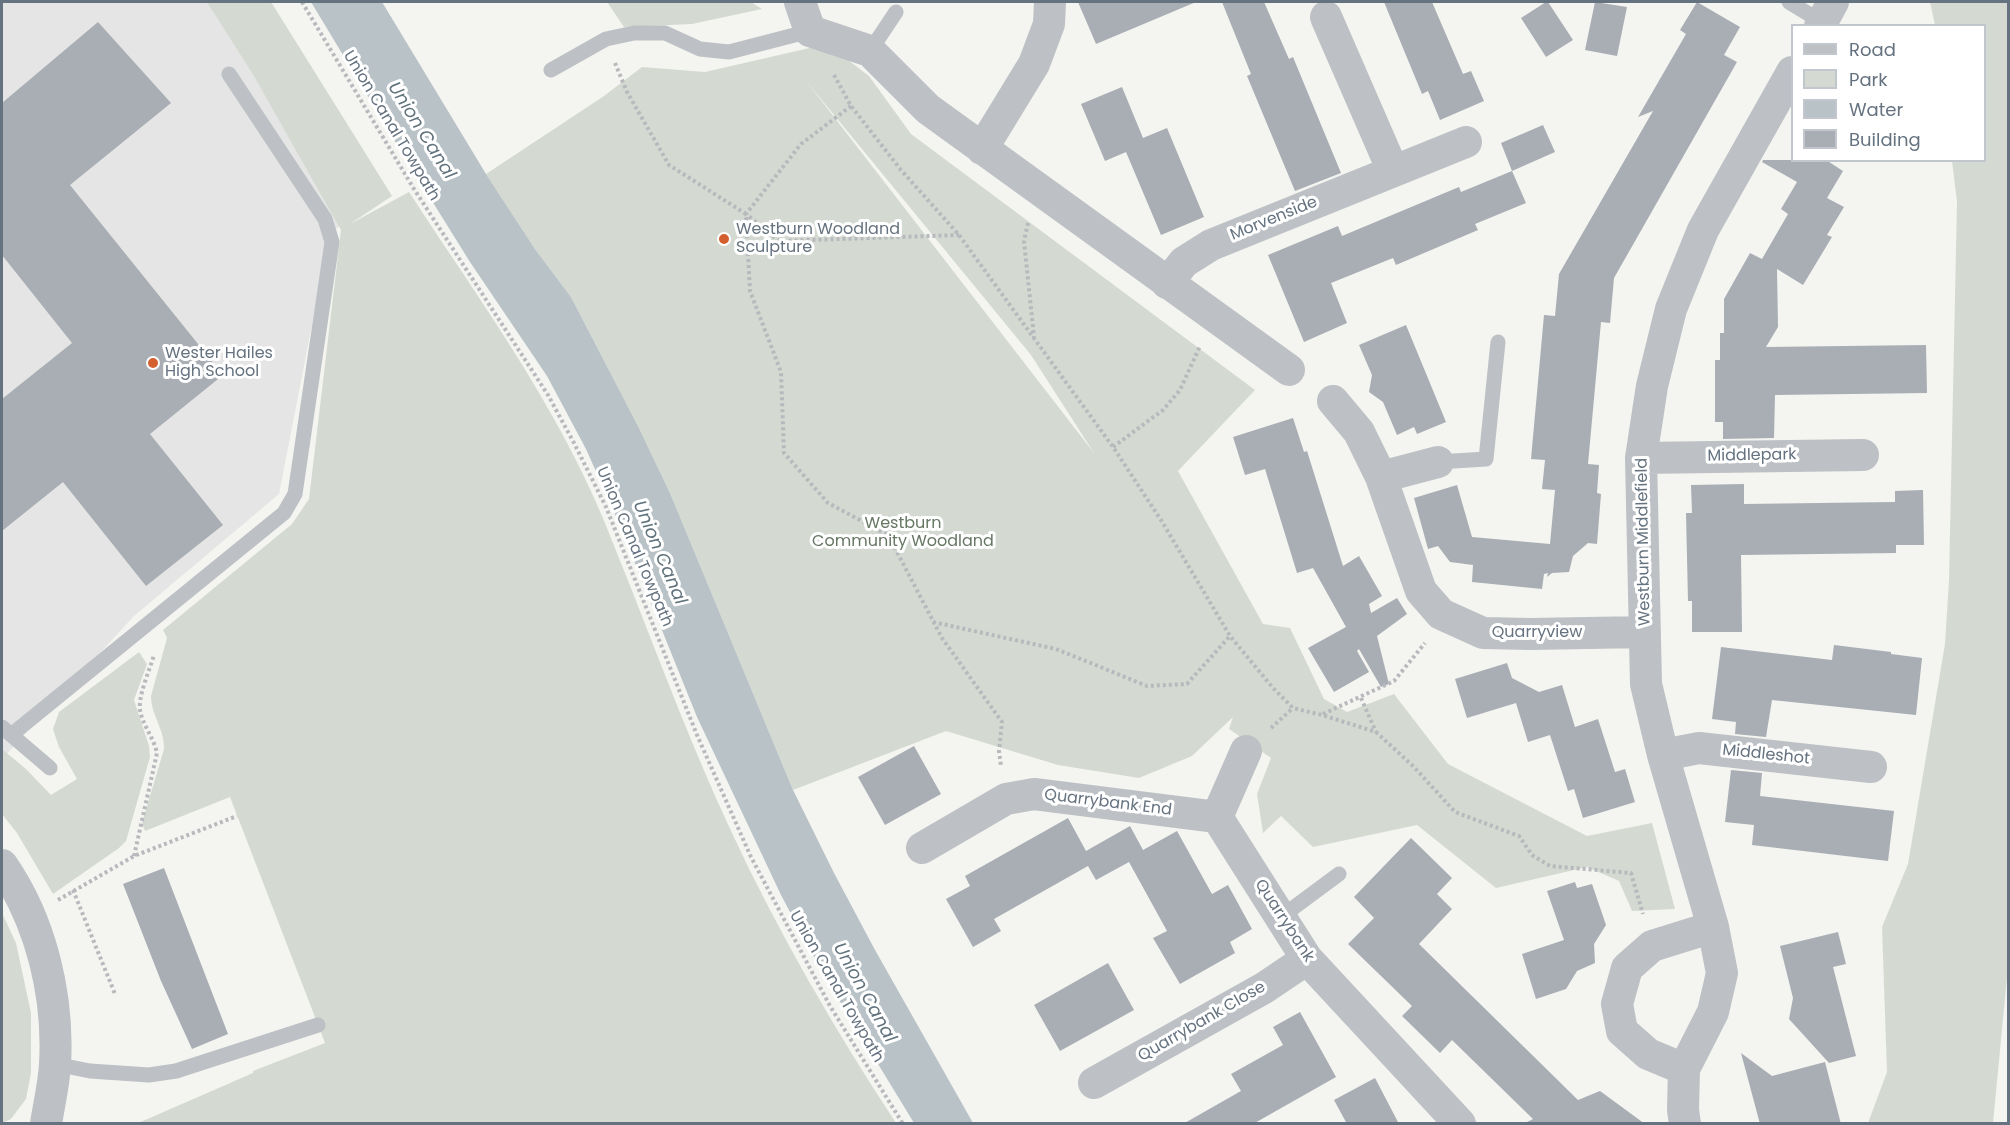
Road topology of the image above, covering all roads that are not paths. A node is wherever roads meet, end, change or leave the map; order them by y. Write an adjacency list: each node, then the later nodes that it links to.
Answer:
1 (800, 2): 7 (street)
2 (1050, 2): 13 (street)
3 (1789, 2): 5 (lane)
4 (896, 12): 8 (lane)
5 (1825, 16)
6 (1326, 17): 14 (street)
7 (810, 31): 8 (street); 9 (lane)
8 (870, 51): 13 (street)
9 (551, 70)
10 (229, 74): 24 (lane)
11 (1788, 92): 20 (street, Westburn Middlefield)
12 (1466, 142): 14 (street, Morvenside)
13 (982, 149): 15 (street)
14 (1393, 171): 15 (street, Morvenside)
15 (1167, 283): 17 (street)
16 (1498, 342): 21 (lane)
17 (1289, 370)
18 (1333, 401): 22 (street, Quarryview)
19 (1863, 454): 20 (street, Middlepark)
20 (1641, 458): 23 (street, Westburn Middlefield)
21 (1438, 462): 22 (street)
22 (1381, 477): 23 (street, Quarryview)
23 (1645, 632): 26 (street, Westburn Middlefield)
24 (6, 731): 28 (lane)
25 (1246, 751): 29 (street)
26 (1662, 755): 27 (street, Middleshot); 34 (street, Westburn Middlefield)
27 (1870, 767)
28 (50, 768)
29 (1217, 817): 30 (street, Quarrybank End); 33 (street, Quarrybank)
30 (922, 848)
31 (2, 865): 37 (street)
32 (1339, 874): 33 (lane)
33 (1281, 917): 35 (street, Quarrybank)
34 (1713, 927): 38 (street, Westburn Middlefield); 38 (street)
35 (1307, 959): 39 (street, Quarrybank Close); 41 (street, Quarrybank)
36 (318, 1025): 37 (lane)
37 (55, 1064): 40 (street)
38 (1684, 1069): 42 (street, Westburn Middlefield)
39 (1094, 1083)
40 (46, 1124)
41 (1460, 1124)
42 (1685, 1124)

